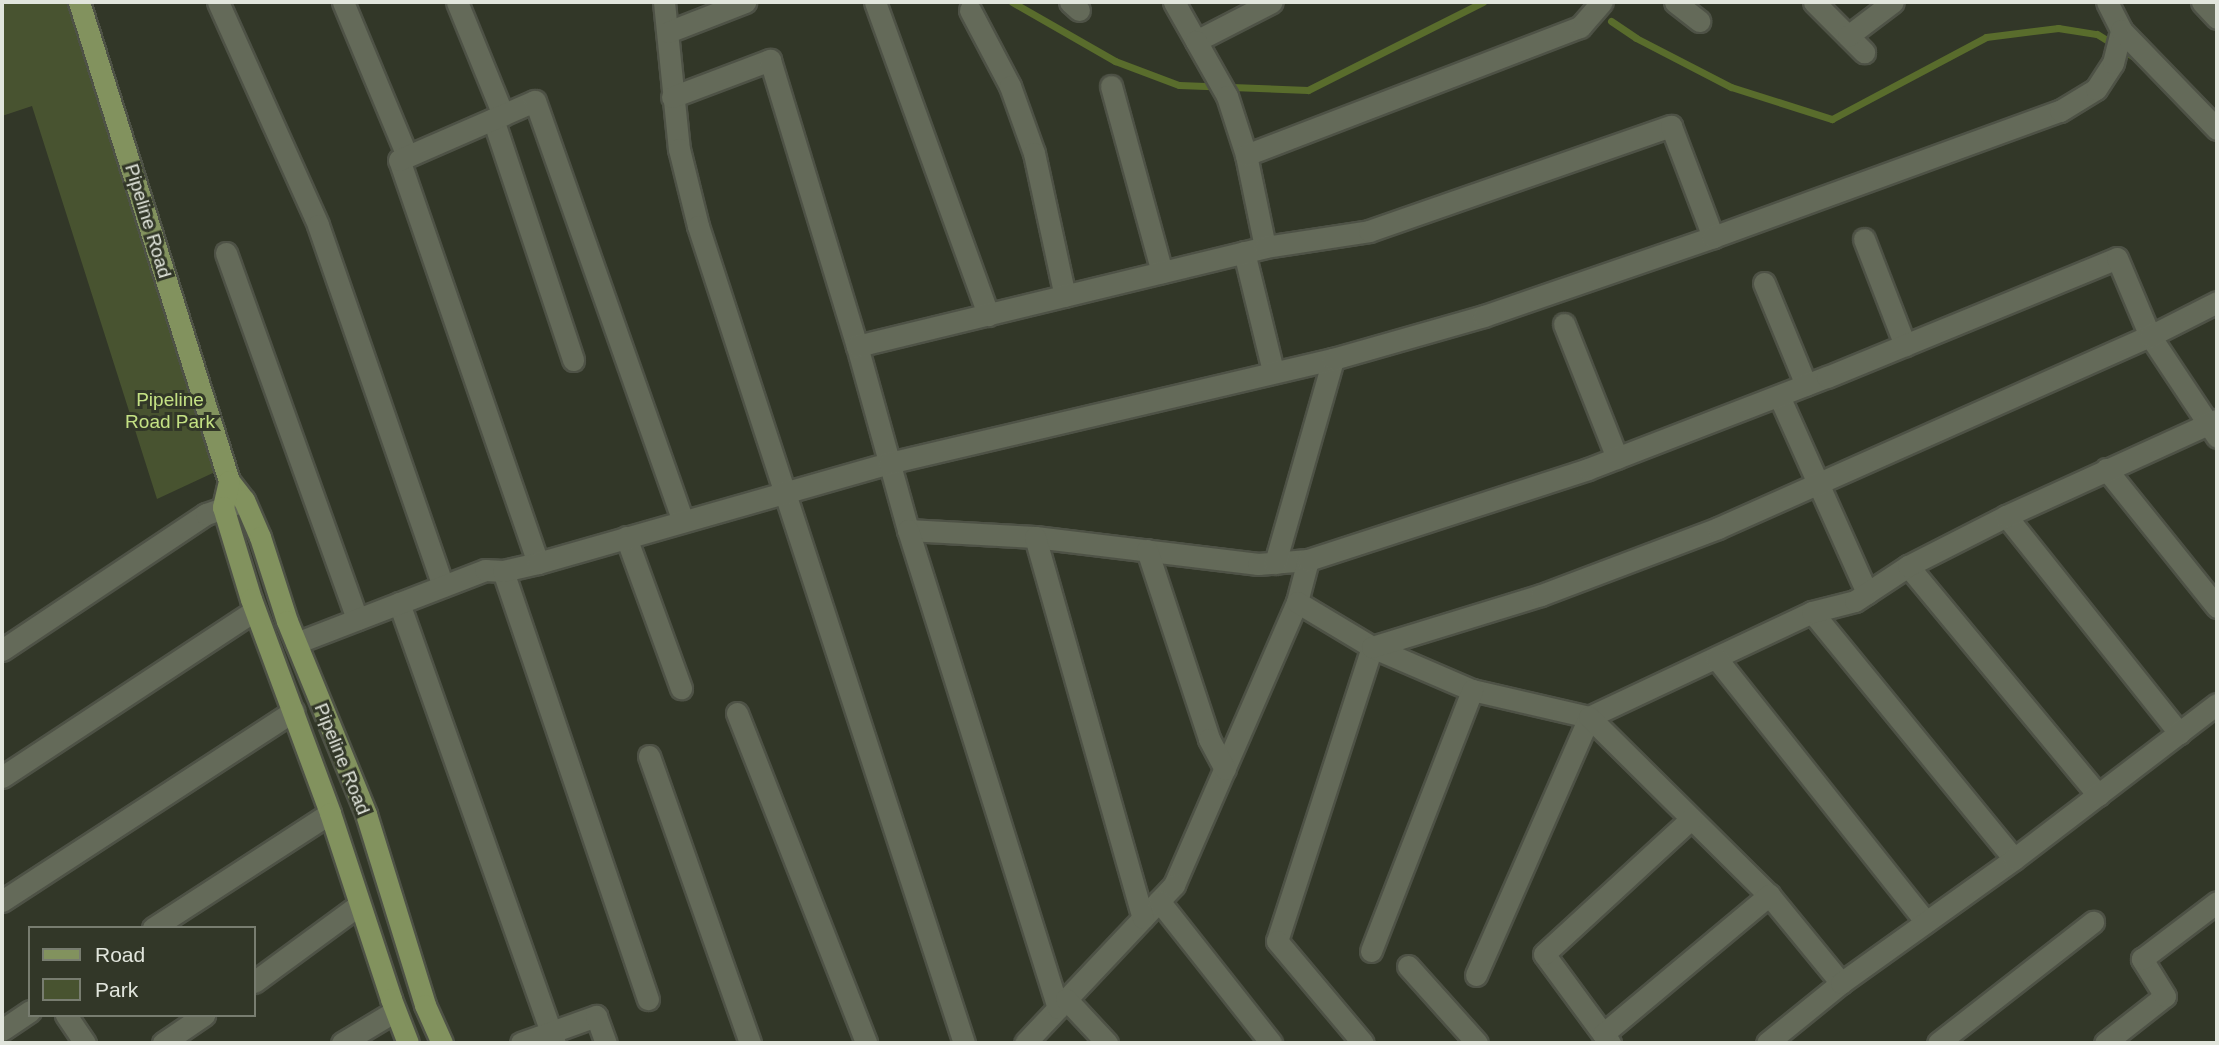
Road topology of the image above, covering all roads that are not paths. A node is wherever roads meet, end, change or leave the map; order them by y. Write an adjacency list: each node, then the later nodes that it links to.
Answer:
1 (218, 2): 69 (street)
2 (342, 2): 29 (street)
3 (457, 2): 26 (street)
4 (664, 2): 19 (street)
5 (746, 2): 19 (street)
6 (875, 2): 39 (street)
7 (1174, 2): 22 (street)
8 (1272, 2): 22 (street)
9 (1602, 2): 28 (street)
10 (1675, 2): 18 (street)
11 (1814, 2): 20 (street)
12 (1893, 2): 20 (street)
13 (2107, 2): 21 (street)
14 (2202, 2): 17 (street)
15 (84, 3): 53 (main road, Pipeline Road)
16 (970, 10): 37 (street)
17 (2217, 18)
18 (1699, 21)
19 (668, 32): 25 (street)
20 (1848, 36): 23 (street)
21 (2119, 38): 27 (street); 30 (street)
22 (1196, 41): 28 (street)
23 (1864, 52)
24 (1111, 86): 35 (street)
25 (672, 97): 43 (street); 55 (street)
26 (498, 117): 29 (street); 45 (street); 59 (street)
27 (2213, 117)
28 (1246, 155): 32 (street)
29 (407, 156): 66 (street)
30 (1713, 237): 32 (street); 44 (street)
31 (1864, 239): 42 (street)
32 (1265, 247): 33 (street)
33 (1244, 252): 35 (street); 46 (street)
34 (226, 253): 76 (street)
35 (1162, 272): 37 (street)
36 (1764, 283): 47 (street)
37 (1065, 296): 39 (street)
38 (2217, 302): 41 (street)
39 (988, 315): 43 (street)
40 (1564, 324): 50 (street)
41 (2150, 336): 42 (street); 49 (street); 54 (street)
42 (1905, 345): 47 (street)
43 (857, 346): 51 (street)
44 (1333, 359): 46 (street); 65 (street)
45 (573, 360)
46 (1273, 371): 51 (street)
47 (1806, 385): 48 (street)
48 (1779, 396): 50 (street); 54 (street)
49 (2214, 427): 52 (street)
50 (1616, 458): 64 (street)
51 (889, 463): 55 (street); 60 (street)
52 (2106, 469): 58 (street); 73 (street)
53 (229, 481): 56 (main road, Pipeline Road); 57 (main road)
54 (1816, 485): 70 (street); 78 (street)
55 (784, 492): 59 (street); 127 (street)
56 (244, 501): 57 (street); 77 (main road, Pipeline Road)
57 (223, 507): 74 (main road, Pipeline Road); 79 (street)
58 (2006, 516): 67 (street); 87 (street)
59 (683, 521): 61 (street)
60 (908, 530): 62 (street); 110 (street)
61 (626, 537): 66 (street); 81 (street)
62 (1035, 537): 63 (street); 100 (street)
63 (1147, 551): 65 (street); 89 (street)
64 (1308, 560): 65 (street); 71 (street)
65 (1275, 562)
66 (538, 563): 68 (street)
67 (1908, 566): 70 (street); 91 (street)
68 (503, 571): 69 (street); 109 (street)
69 (443, 586): 72 (street)
70 (1867, 593): 75 (street)
71 (1297, 602): 78 (street); 89 (street)
72 (399, 603): 76 (street); 116 (street)
73 (2217, 607)
74 (255, 610): 84 (main road, Pipeline Road); 90 (street)
75 (1812, 612): 80 (street); 94 (street)
76 (357, 619): 77 (street)
77 (296, 643): 122 (main road, Pipeline Road)
78 (1372, 647): 82 (street); 131 (street)
79 (2, 650)
80 (1716, 658): 86 (street); 101 (street)
81 (681, 688)
82 (1472, 690): 86 (street); 104 (street)
83 (2217, 704): 87 (street)
84 (293, 711): 92 (main road, Pipeline Road); 96 (street)
85 (737, 713): 126 (street)
86 (1589, 717): 93 (street); 106 (street)
87 (2179, 733): 91 (street)
88 (649, 757): 125 (street)
89 (1224, 769): 97 (street)
90 (2, 777)
91 (2098, 795): 94 (street)
92 (330, 813): 99 (main road, Pipeline Road); 103 (street)
93 (1691, 819): 95 (street); 117 (street)
94 (2014, 859): 101 (street)
95 (1769, 895): 108 (street); 117 (street)
96 (2, 901)
97 (1159, 901): 100 (street); 130 (street)
98 (2217, 902): 135 (street)
99 (359, 905): 107 (street); 111 (main road, Pipeline Road)
100 (1143, 918): 110 (street)
101 (1926, 922): 108 (street)
102 (2093, 922): 134 (street)
103 (156, 926)
104 (1371, 951)
105 (1408, 966): 132 (street)
106 (1476, 975)
107 (256, 981)
108 (1841, 983): 133 (street)
109 (648, 999)
110 (1062, 1004): 128 (street); 129 (street)
111 (395, 1011): 120 (street); 121 (main road, Pipeline Road)
112 (28, 1012): 115 (street)
113 (67, 1017): 118 (street)
114 (201, 1017): 119 (street)
115 (2, 1030)
116 (553, 1038): 123 (street); 124 (street)
117 (1606, 1039)
118 (85, 1043)
119 (163, 1043)
120 (342, 1043)
121 (408, 1043)
122 (442, 1043)
123 (522, 1043)
124 (606, 1043)
125 (750, 1043)
126 (866, 1043)
127 (964, 1043)
128 (1025, 1043)
129 (1107, 1043)
130 (1271, 1043)
131 (1363, 1043)
132 (1477, 1043)
133 (1767, 1043)
134 (1938, 1043)
135 (2105, 1043)

